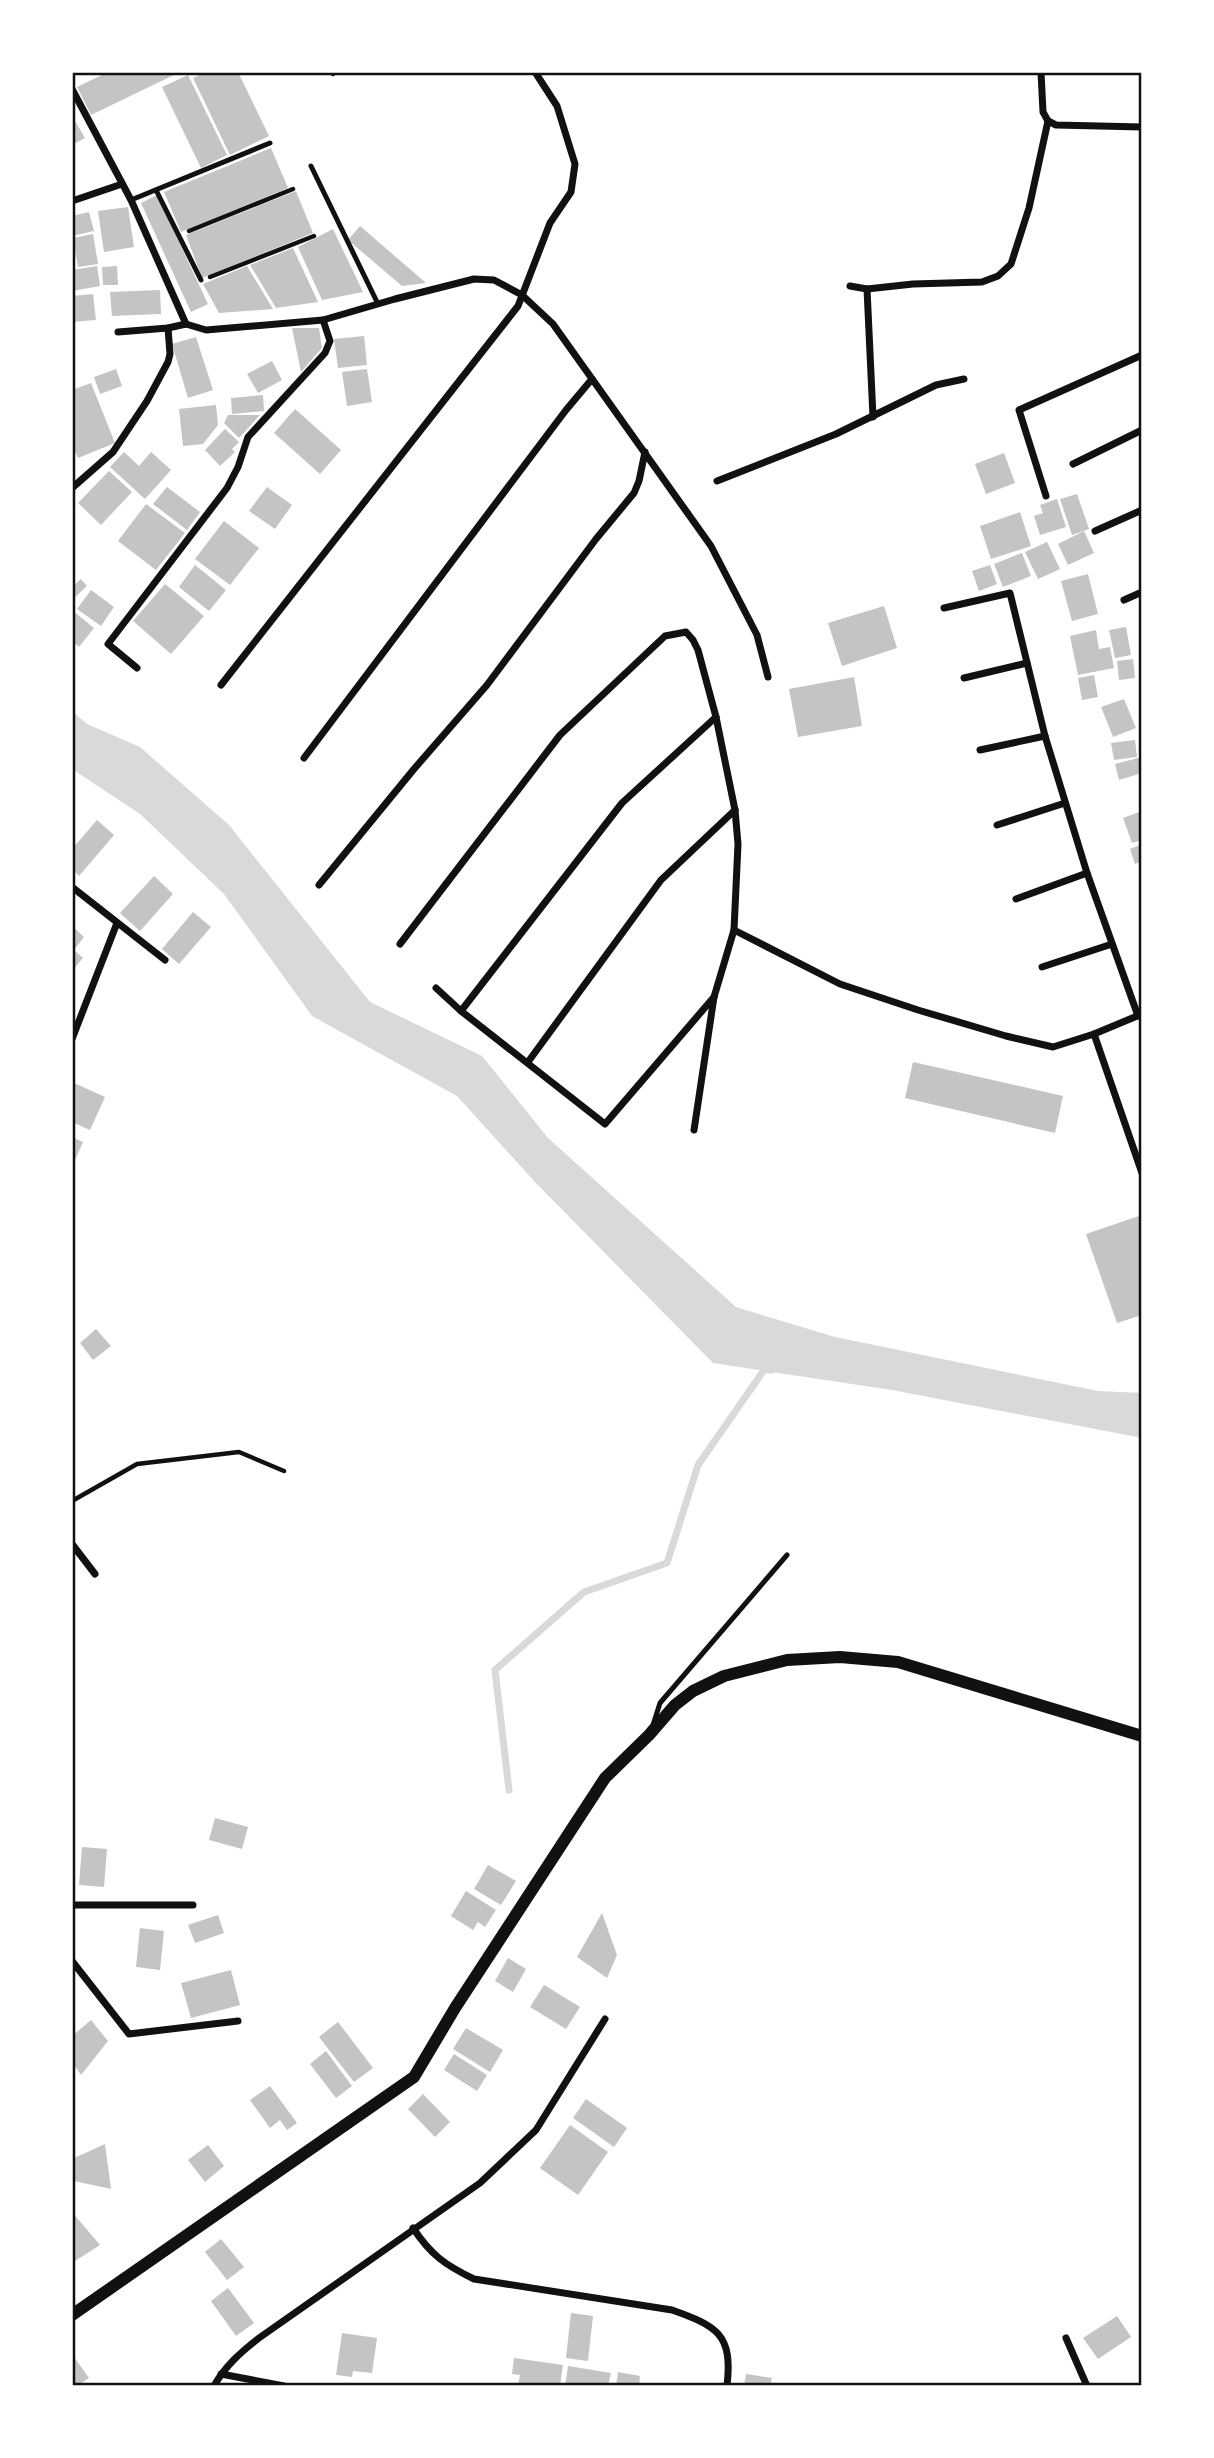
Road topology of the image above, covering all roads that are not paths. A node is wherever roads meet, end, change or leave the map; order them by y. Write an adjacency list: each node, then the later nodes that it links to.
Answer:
1 (535, 72): 15 (street)
2 (1041, 72): 4 (street)
3 (72, 89): 8 (street)
4 (1048, 121): 5 (street); 14 (street)
5 (1142, 127)
6 (270, 144): 9 (lane)
7 (311, 166): 16 (lane)
8 (122, 184): 10 (street); 11 (street)
9 (156, 190): 10 (lane); 12 (lane)
10 (131, 200): 18 (street)
11 (72, 201)
12 (201, 280)
13 (850, 286): 14 (street)
14 (867, 289): 24 (street)
15 (522, 295): 16 (street); 22 (street); 40 (street)
16 (378, 304): 17 (street)
17 (323, 320): 18 (street); 37 (street)
18 (186, 324): 19 (street)
19 (168, 328): 20 (street); 29 (street)
20 (118, 332)
21 (1142, 355): 30 (street)
22 (592, 379): 26 (street); 44 (street)
23 (964, 379): 24 (street)
24 (873, 417): 28 (street)
25 (1142, 430): 27 (street)
26 (645, 452): 38 (street); 49 (street)
27 (1073, 464)
28 (717, 481)
29 (72, 488)
30 (1046, 496)
31 (1142, 510): 32 (street)
32 (1095, 531)
33 (1142, 592): 34 (street)
34 (1124, 600)
35 (944, 608): 36 (street)
36 (1027, 663): 39 (street); 42 (street)
37 (137, 668)
38 (768, 677)
39 (964, 678)
40 (221, 685)
41 (716, 717): 46 (street); 54 (street); 60 (street)
42 (1045, 736): 43 (street); 45 (street)
43 (980, 750)
44 (304, 758)
45 (1065, 803): 47 (street); 48 (street)
46 (735, 810): 53 (street); 64 (street)
47 (997, 825)
48 (1087, 873): 51 (street); 55 (street)
49 (319, 886)
50 (72, 887): 52 (street)
51 (1016, 899)
52 (117, 922): 56 (street); 63 (street)
53 (734, 930): 59 (street); 62 (street)
54 (400, 944)
55 (1112, 944): 57 (street); 61 (street)
56 (165, 960)
57 (1042, 967)
58 (436, 988): 60 (street)
59 (714, 997): 64 (street); 65 (street)
60 (461, 1011): 64 (street)
61 (1140, 1015): 62 (street)
62 (1094, 1034): 66 (street)
63 (72, 1040)
64 (528, 1062)
65 (694, 1130)
66 (1142, 1173)
67 (72, 1544): 69 (street)
68 (787, 1555): 70 (lane)
69 (96, 1574)
70 (649, 1735): 71 (street); 78 (street)
71 (1142, 1735)
72 (72, 1905): 73 (street)
73 (193, 1905)
74 (72, 1961): 76 (street)
75 (605, 2019): 77 (street)
76 (238, 2021)
77 (413, 2228): 80 (street); 83 (street)
78 (72, 2315)
79 (1066, 2338): 84 (street)
80 (221, 2374): 81 (street); 82 (street)
81 (214, 2386)
82 (284, 2386)
83 (727, 2386)
84 (1087, 2386)

